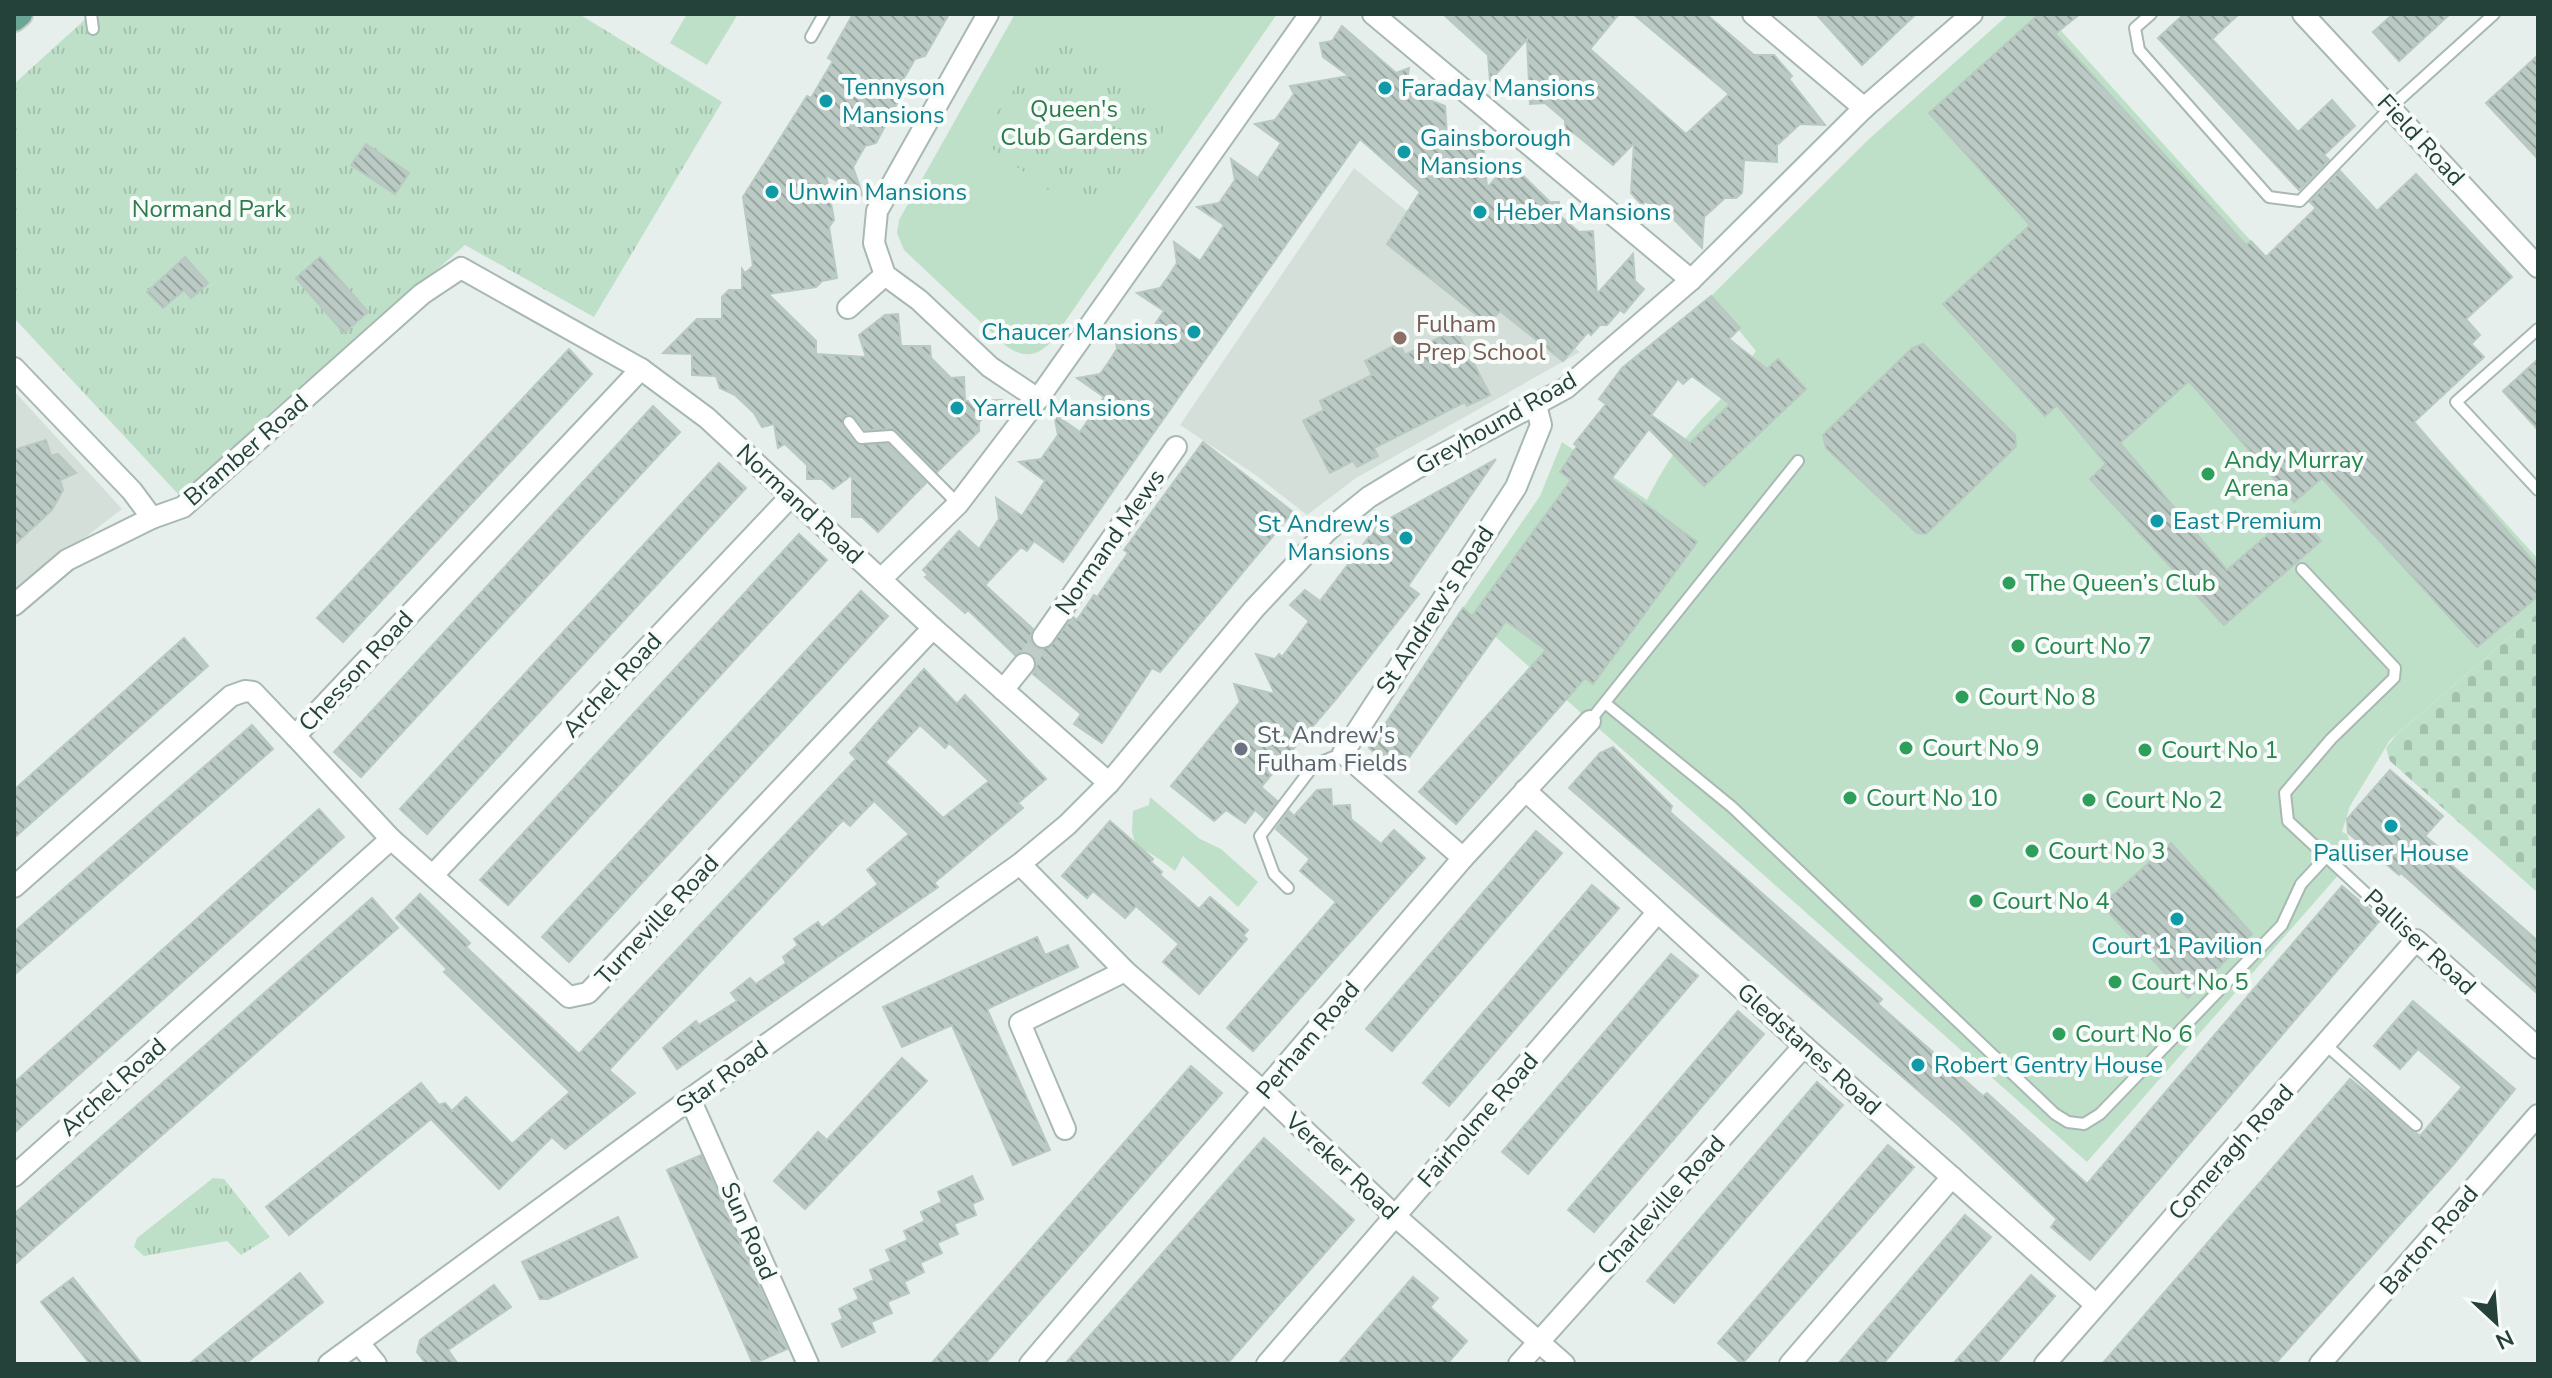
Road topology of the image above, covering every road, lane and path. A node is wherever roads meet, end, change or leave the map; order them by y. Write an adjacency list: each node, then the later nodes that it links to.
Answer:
1 (20, 14): 12 (main road)
2 (91, 14): 13 (lane)
3 (824, 14): 14 (lane)
4 (988, 14): 19 (street)
5 (1310, 14): 25 (street)
6 (1373, 14): 20 (street)
7 (1753, 14): 16 (street)
8 (1972, 14): 16 (street, Greyhound Road)
9 (2151, 14): 15 (lane)
10 (2303, 14): 15 (street, Field Road)
11 (2494, 14): 15 (lane)
12 (14, 19)
13 (93, 29)
14 (811, 37)
15 (2391, 107): 17 (street, Field Road)
16 (1864, 108): 20 (street, Greyhound Road)
17 (2538, 267)
18 (461, 268): 24 (street, Normand Road); 33 (street, Bramber Road)
19 (885, 275): 21 (street); 25 (street)
20 (1691, 280): 26 (street, Greyhound Road)
21 (848, 308)
22 (2538, 329): 30 (lane)
23 (14, 368): 33 (street)
24 (641, 369): 31 (street, Normand Road); 43 (street, Chesson Road)
25 (1038, 399): 32 (street)
26 (1536, 405): 44 (street, St Andrew's Road); 45 (street, Greyhound Road)
27 (849, 422): 32 (lane)
28 (1176, 447): 38 (street, Normand Mews)
29 (1798, 461): 41 (lane)
30 (2538, 490)
31 (791, 496): 35 (street, Normand Road); 51 (street, Archel Road)
32 (958, 504): 35 (street)
33 (152, 518): 36 (street, Bramber Road)
34 (2302, 569): 48 (lane, Palliser Road)
35 (881, 579): 37 (street, Normand Road)
36 (14, 605)
37 (933, 628): 40 (street, Normand Road); 51 (street, Turneville Road)
38 (1043, 637)
39 (1024, 664): 40 (street)
40 (1003, 690): 45 (street, Normand Road)
41 (1605, 703): 42 (lane); 48 (lane)
42 (1590, 721): 46 (street, Perham Road)
43 (295, 736): 47 (street, Turneville Road); 52 (street, Chesson Road)
44 (1343, 753): 49 (street); 53 (lane)
45 (1109, 783): 50 (street, Star Road)
46 (1525, 790): 49 (street, Perham Road); 54 (street, Gledstanes Road)
47 (391, 839): 51 (street, Turneville Road); 65 (street, Archel Road)
48 (2328, 855): 55 (lane, Palliser Road)
49 (1463, 858): 60 (street, Perham Road)
50 (1020, 864): 56 (street, Vereker Road); 61 (street, Star Road)
51 (433, 875)
52 (14, 887)
53 (1288, 888)
54 (1657, 913): 58 (street, Gledstanes Road); 67 (street, Fairholme Road)
55 (2416, 940): 57 (street, Comeragh Road); 59 (street, Palliser Road)
56 (1125, 971): 60 (street, Vereker Road); 64 (street)
57 (2326, 1045): 63 (lane); 68 (street, Comeragh Road)
58 (1804, 1046): 66 (street, Gledstanes Road); 69 (street, Charleville Road)
59 (2538, 1048)
60 (1264, 1092): 67 (street, Vereker Road); 74 (street, Perham Road)
61 (690, 1099): 70 (street, Star Road); 73 (street, Sun Road)
62 (2538, 1115): 80 (street, Barton Road)
63 (2416, 1125)
64 (1065, 1129)
65 (14, 1176)
66 (1952, 1177): 68 (street, Gledstanes Road); 78 (street)
67 (1395, 1216): 69 (street, Vereker Road); 75 (street, Fairholme Road)
68 (2095, 1304): 79 (street, Comeragh Road)
69 (1539, 1340): 76 (street, Charleville Road); 77 (street, Vereker Road)
70 (359, 1343): 71 (street, Star Road); 72 (street)
71 (329, 1364)
72 (376, 1364)
73 (808, 1364)
74 (1030, 1364)
75 (1267, 1364)
76 (1519, 1364)
77 (1564, 1364)
78 (1790, 1364)
79 (2045, 1364)
80 (2320, 1364)

